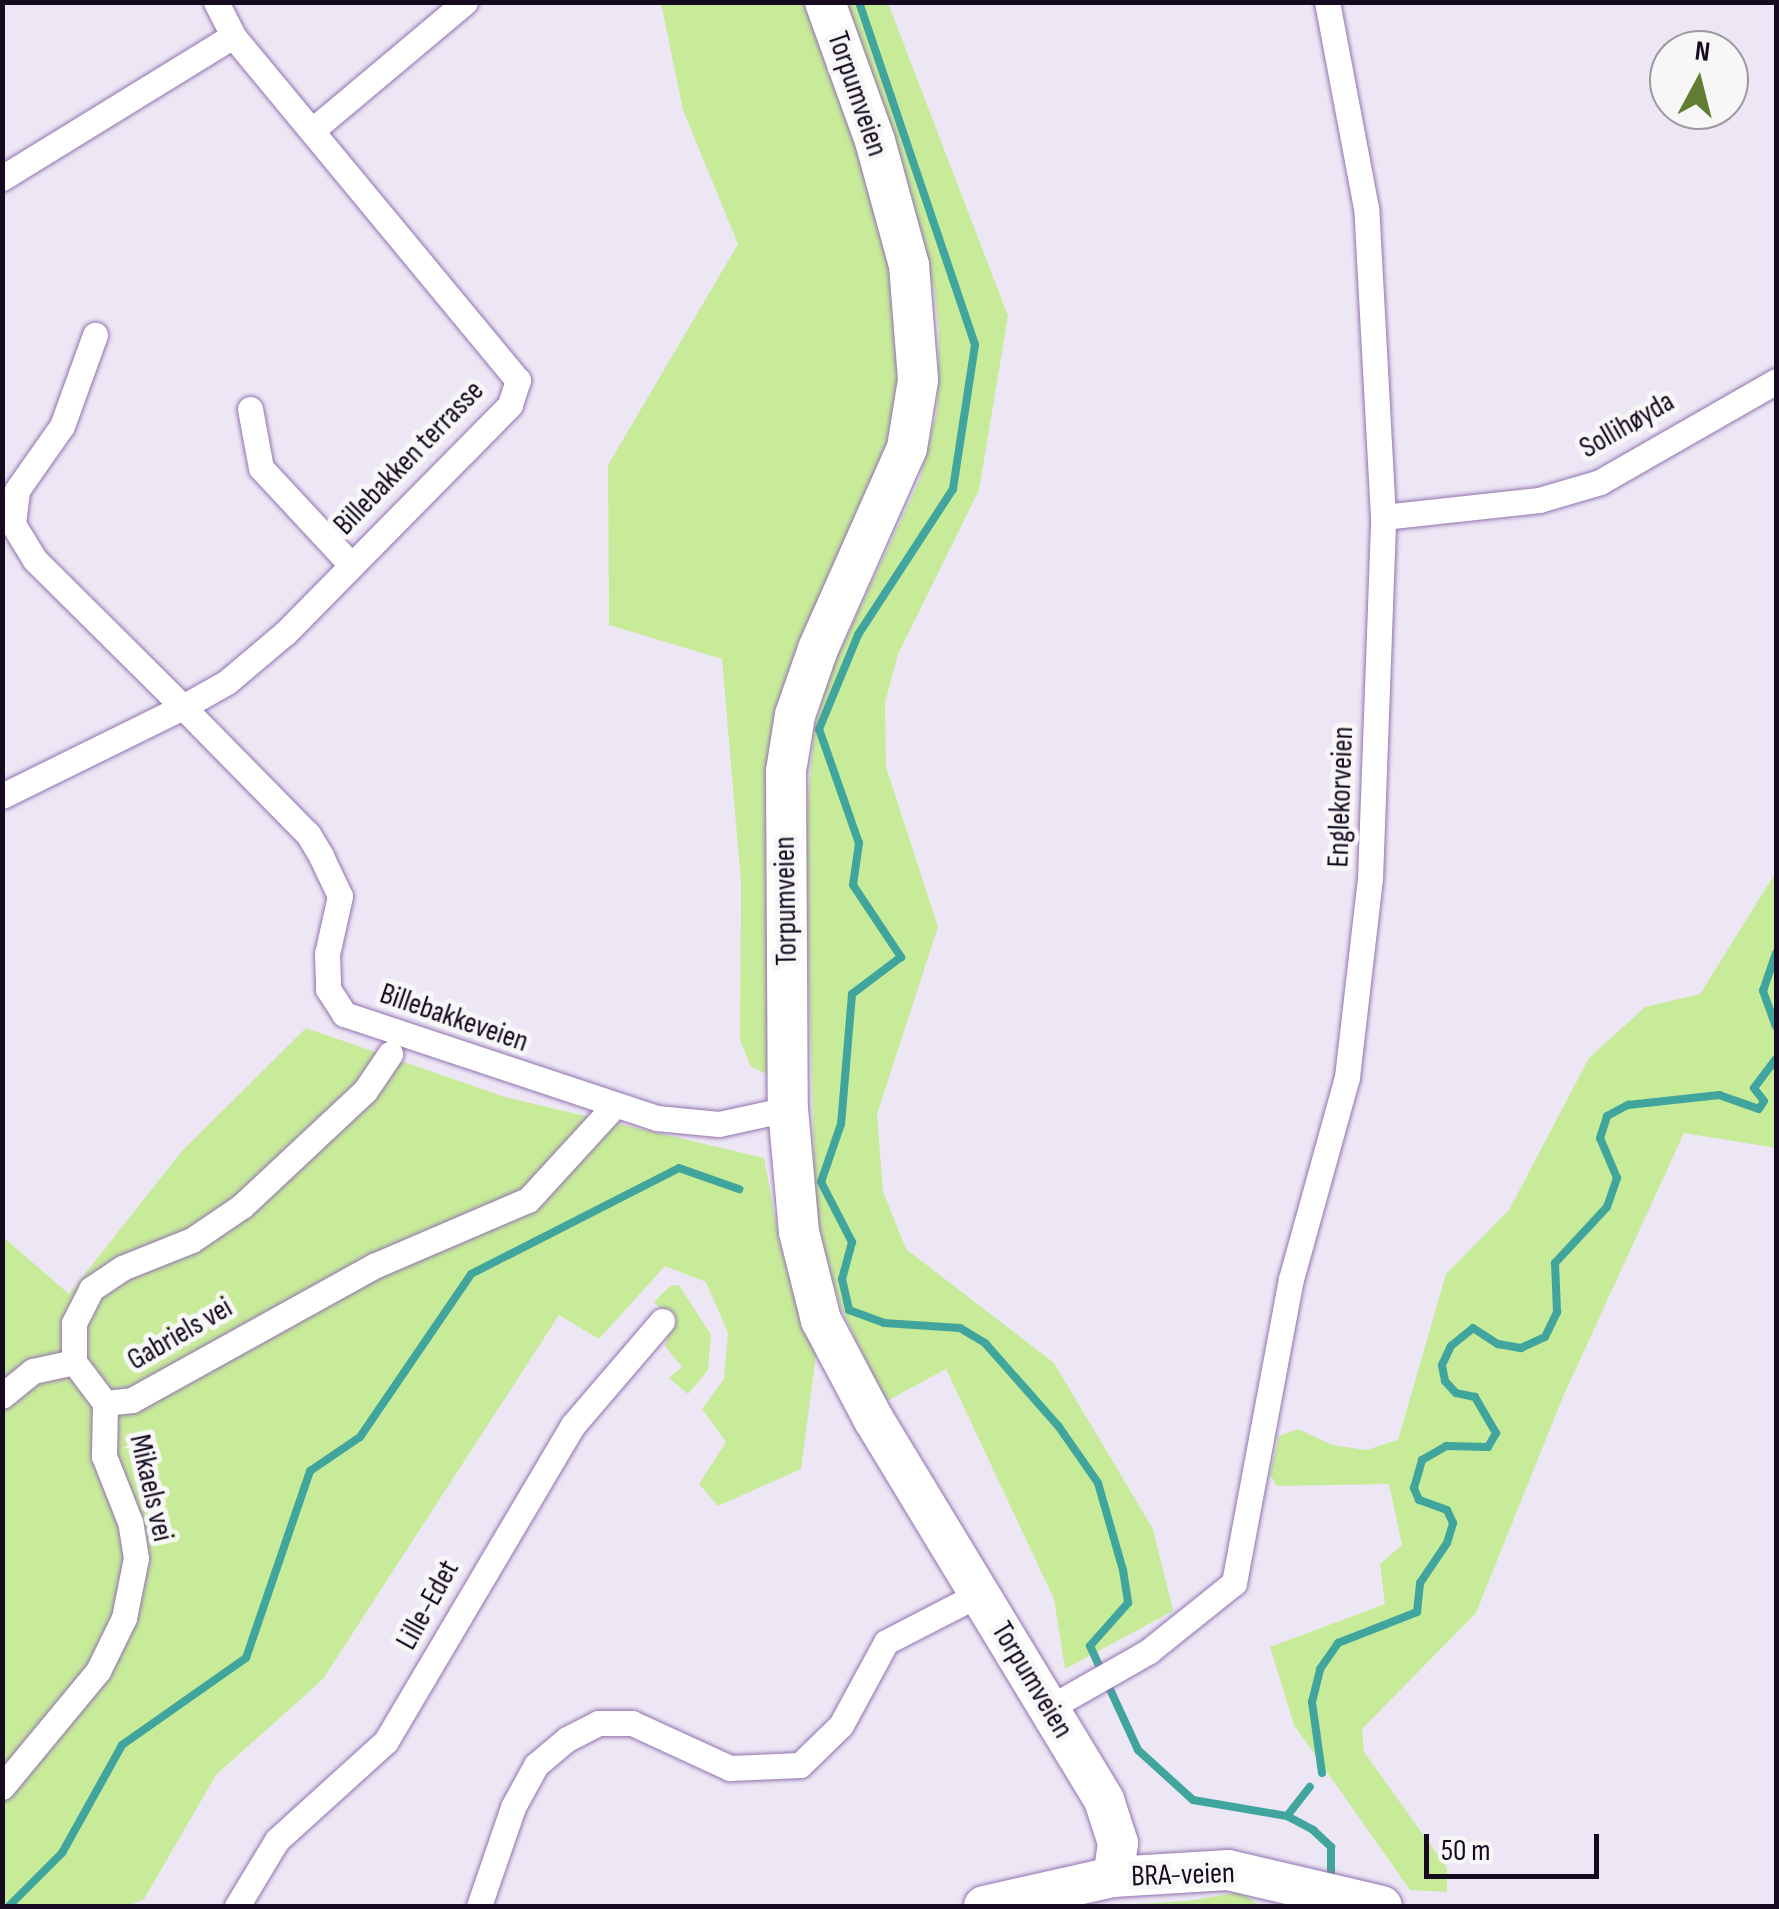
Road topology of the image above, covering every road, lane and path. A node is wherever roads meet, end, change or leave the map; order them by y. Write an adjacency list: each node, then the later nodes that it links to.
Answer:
1 (216, 2): 5 (street, Billebakken terrasse)
2 (465, 2): 6 (street)
3 (825, 2): 17 (main road, Torpumveien)
4 (1327, 2): 11 (street, Englekorveien)
5 (233, 36): 6 (street, Billebakken terrasse); 7 (street)
6 (315, 128): 12 (street, Billebakken terrasse)
7 (2, 178)
8 (96, 335): 13 (street)
9 (1776, 380): 11 (street, Sollihøyda)
10 (250, 409): 12 (street)
11 (1383, 516): 23 (street, Englekorveien)
12 (351, 565): 13 (street, Billebakken terrasse)
13 (183, 708): 14 (street, Billebakken terrasse); 16 (street, Billebakkeveien)
14 (2, 796)
15 (390, 1054): 19 (street)
16 (614, 1106): 17 (street, Billebakkeveien); 21 (street, Gabriels vei)
17 (788, 1109): 22 (main road, Torpumveien)
18 (662, 1321): 26 (street, Lille-Edet)
19 (74, 1362): 20 (street); 21 (street, Gabriels vei)
20 (2, 1396)
21 (105, 1402): 24 (street, Mikaels vei)
22 (979, 1594): 23 (main road, Torpumveien); 27 (street)
23 (1065, 1700): 25 (main road, Torpumveien)
24 (2, 1787)
25 (1113, 1877): 28 (main road, BRA-veien); 29 (main road, BRA-veien)
26 (237, 1906)
27 (479, 1906)
28 (984, 1906)
29 (1382, 1906)

